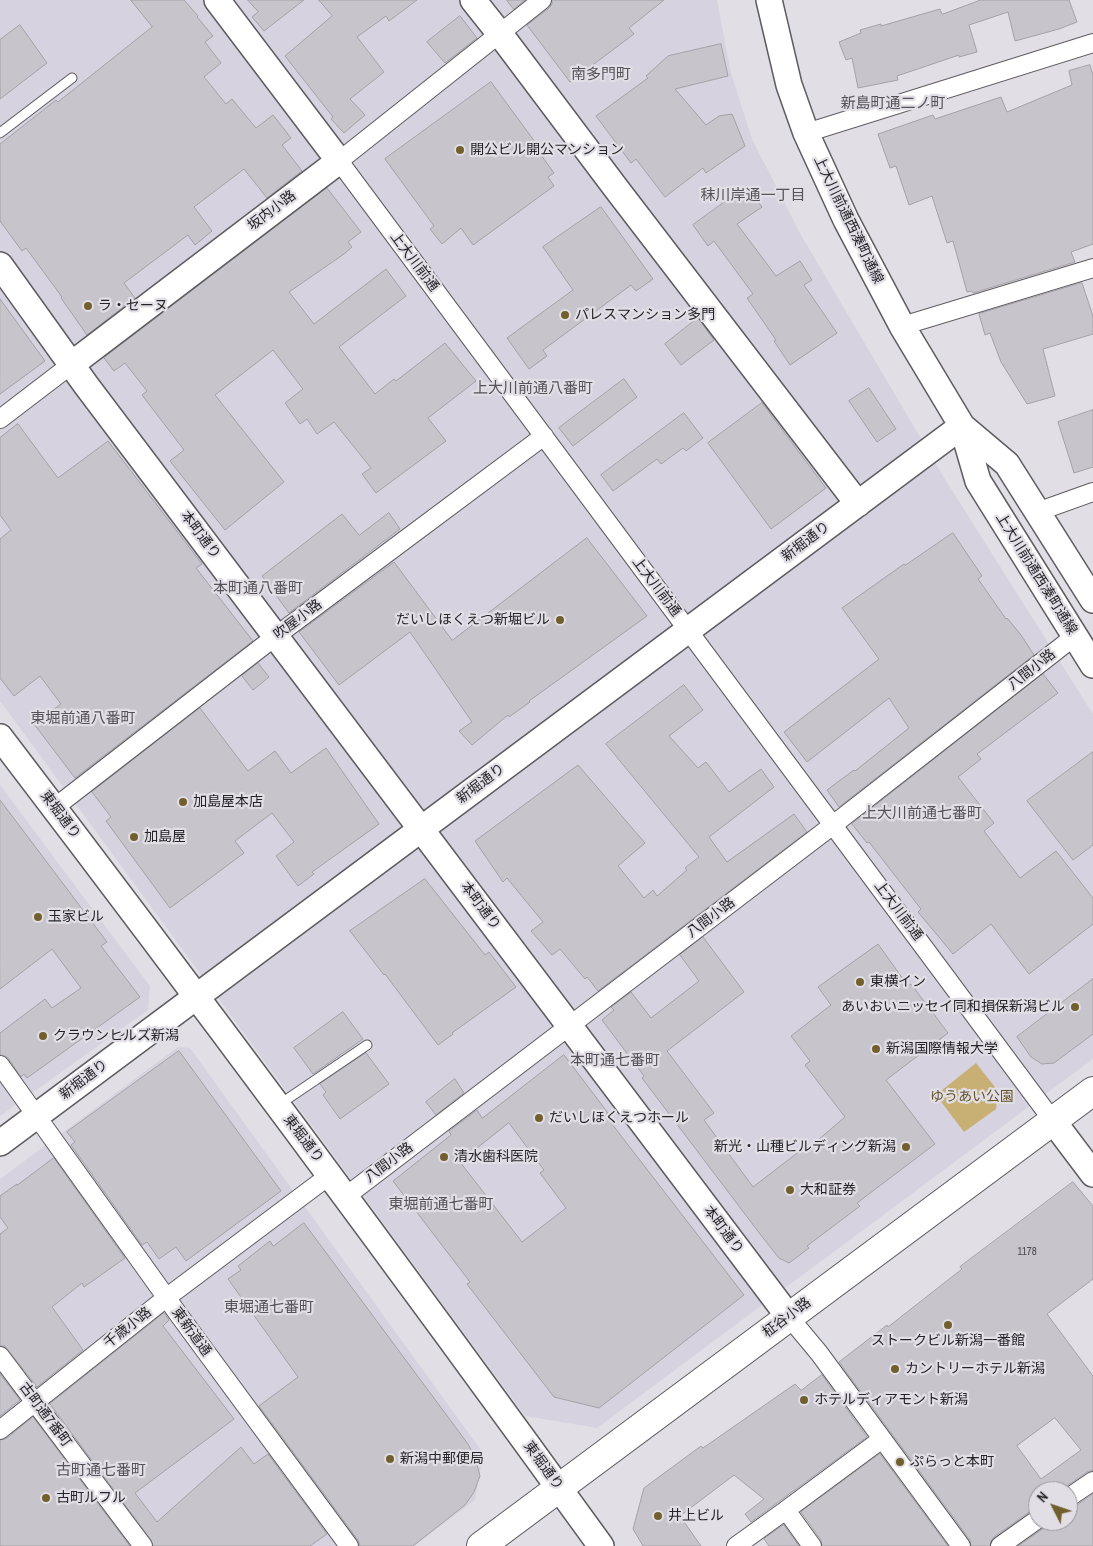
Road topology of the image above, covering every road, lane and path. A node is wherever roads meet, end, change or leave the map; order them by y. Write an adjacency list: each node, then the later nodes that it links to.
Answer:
1 (217, 0): 10 (street, 上大川前通)
2 (473, 0): 5 (street)
3 (542, 0): 5 (street, 坂内小路)
4 (769, 0): 9 (street, 上大川前通西湊町通線)
5 (500, 34): 10 (street, 坂内小路); 19 (street)
6 (1093, 43): 9 (street)
7 (72, 78): 8 (lane)
8 (0, 133)
9 (806, 134): 13 (street, 上大川前通西湊町通線)
10 (339, 161): 14 (street, 坂内小路); 17 (street, 上大川前通)
11 (0, 265): 14 (street, 本町通り)
12 (1093, 268): 13 (street)
13 (902, 326): 16 (street, 上大川前通西湊町通線)
14 (72, 364): 15 (street, 坂内小路); 23 (street, 本町通り)
15 (0, 419)
16 (962, 426): 19 (street, 新堀通り); 20 (street, 上大川前通西湊町通線); 24 (street, 上大川前通西湊町通線)
17 (544, 436): 22 (street, 上大川前通); 23 (street, 吹屋小路)
18 (1093, 492): 20 (street)
19 (858, 504): 22 (street, 新堀通り)
20 (1037, 512): 21 (street, 上大川前通西湊町通線)
21 (1093, 600)
22 (688, 630): 28 (street, 上大川前通); 29 (street, 新堀通り)
23 (276, 636): 27 (street, 吹屋小路); 29 (street, 本町通り)
24 (1075, 636): 25 (street, 上大川前通西湊町通線); 28 (street, 八間小路)
25 (1093, 665)
26 (0, 737): 27 (street, 東堀通り)
27 (54, 808): 30 (street, 東堀通り)
28 (833, 825): 31 (street, 八間小路); 37 (street, 上大川前通)
29 (422, 828): 30 (street, 新堀通り); 31 (street, 本町通り)
30 (197, 996): 35 (street, 東堀通り); 36 (street, 新堀通り)
31 (570, 1026): 41 (street, 八間小路); 43 (street, 本町通り)
32 (367, 1045): 35 (lane)
33 (0, 1066): 36 (street, 東新道通)
34 (1093, 1091): 37 (highway, 柾谷小路)
35 (278, 1105): 40 (street, 東堀通り)
36 (36, 1116): 38 (street, 新堀通り); 42 (street, 東新道通)
37 (1053, 1121): 39 (street, 上大川前通); 43 (highway, 柾谷小路)
38 (0, 1143)
39 (1093, 1174)
40 (330, 1175): 41 (street, 東堀通り); 42 (street, 千歳小路)
41 (345, 1197): 49 (street, 東堀通り)
42 (166, 1298): 45 (street, 千歳小路); 54 (street, 東新道通)
43 (789, 1317): 47 (street, 本町通り); 49 (highway, 柾谷小路)
44 (0, 1356): 45 (street, 古町通7番町)
45 (36, 1402): 46 (street, 千歳小路); 53 (street, 古町通7番町)
46 (0, 1430)
47 (882, 1439): 51 (street); 59 (street, 本町通り)
48 (1093, 1481): 50 (street)
49 (559, 1488): 55 (highway, 柾谷小路); 56 (street, 東堀通り)
50 (1078, 1491)
51 (786, 1510): 57 (street); 58 (street)
52 (1028, 1526): 60 (street)
53 (144, 1546)
54 (349, 1546)
55 (481, 1546)
56 (601, 1546)
57 (736, 1546)
58 (812, 1546)
59 (961, 1546)
60 (1000, 1546)

